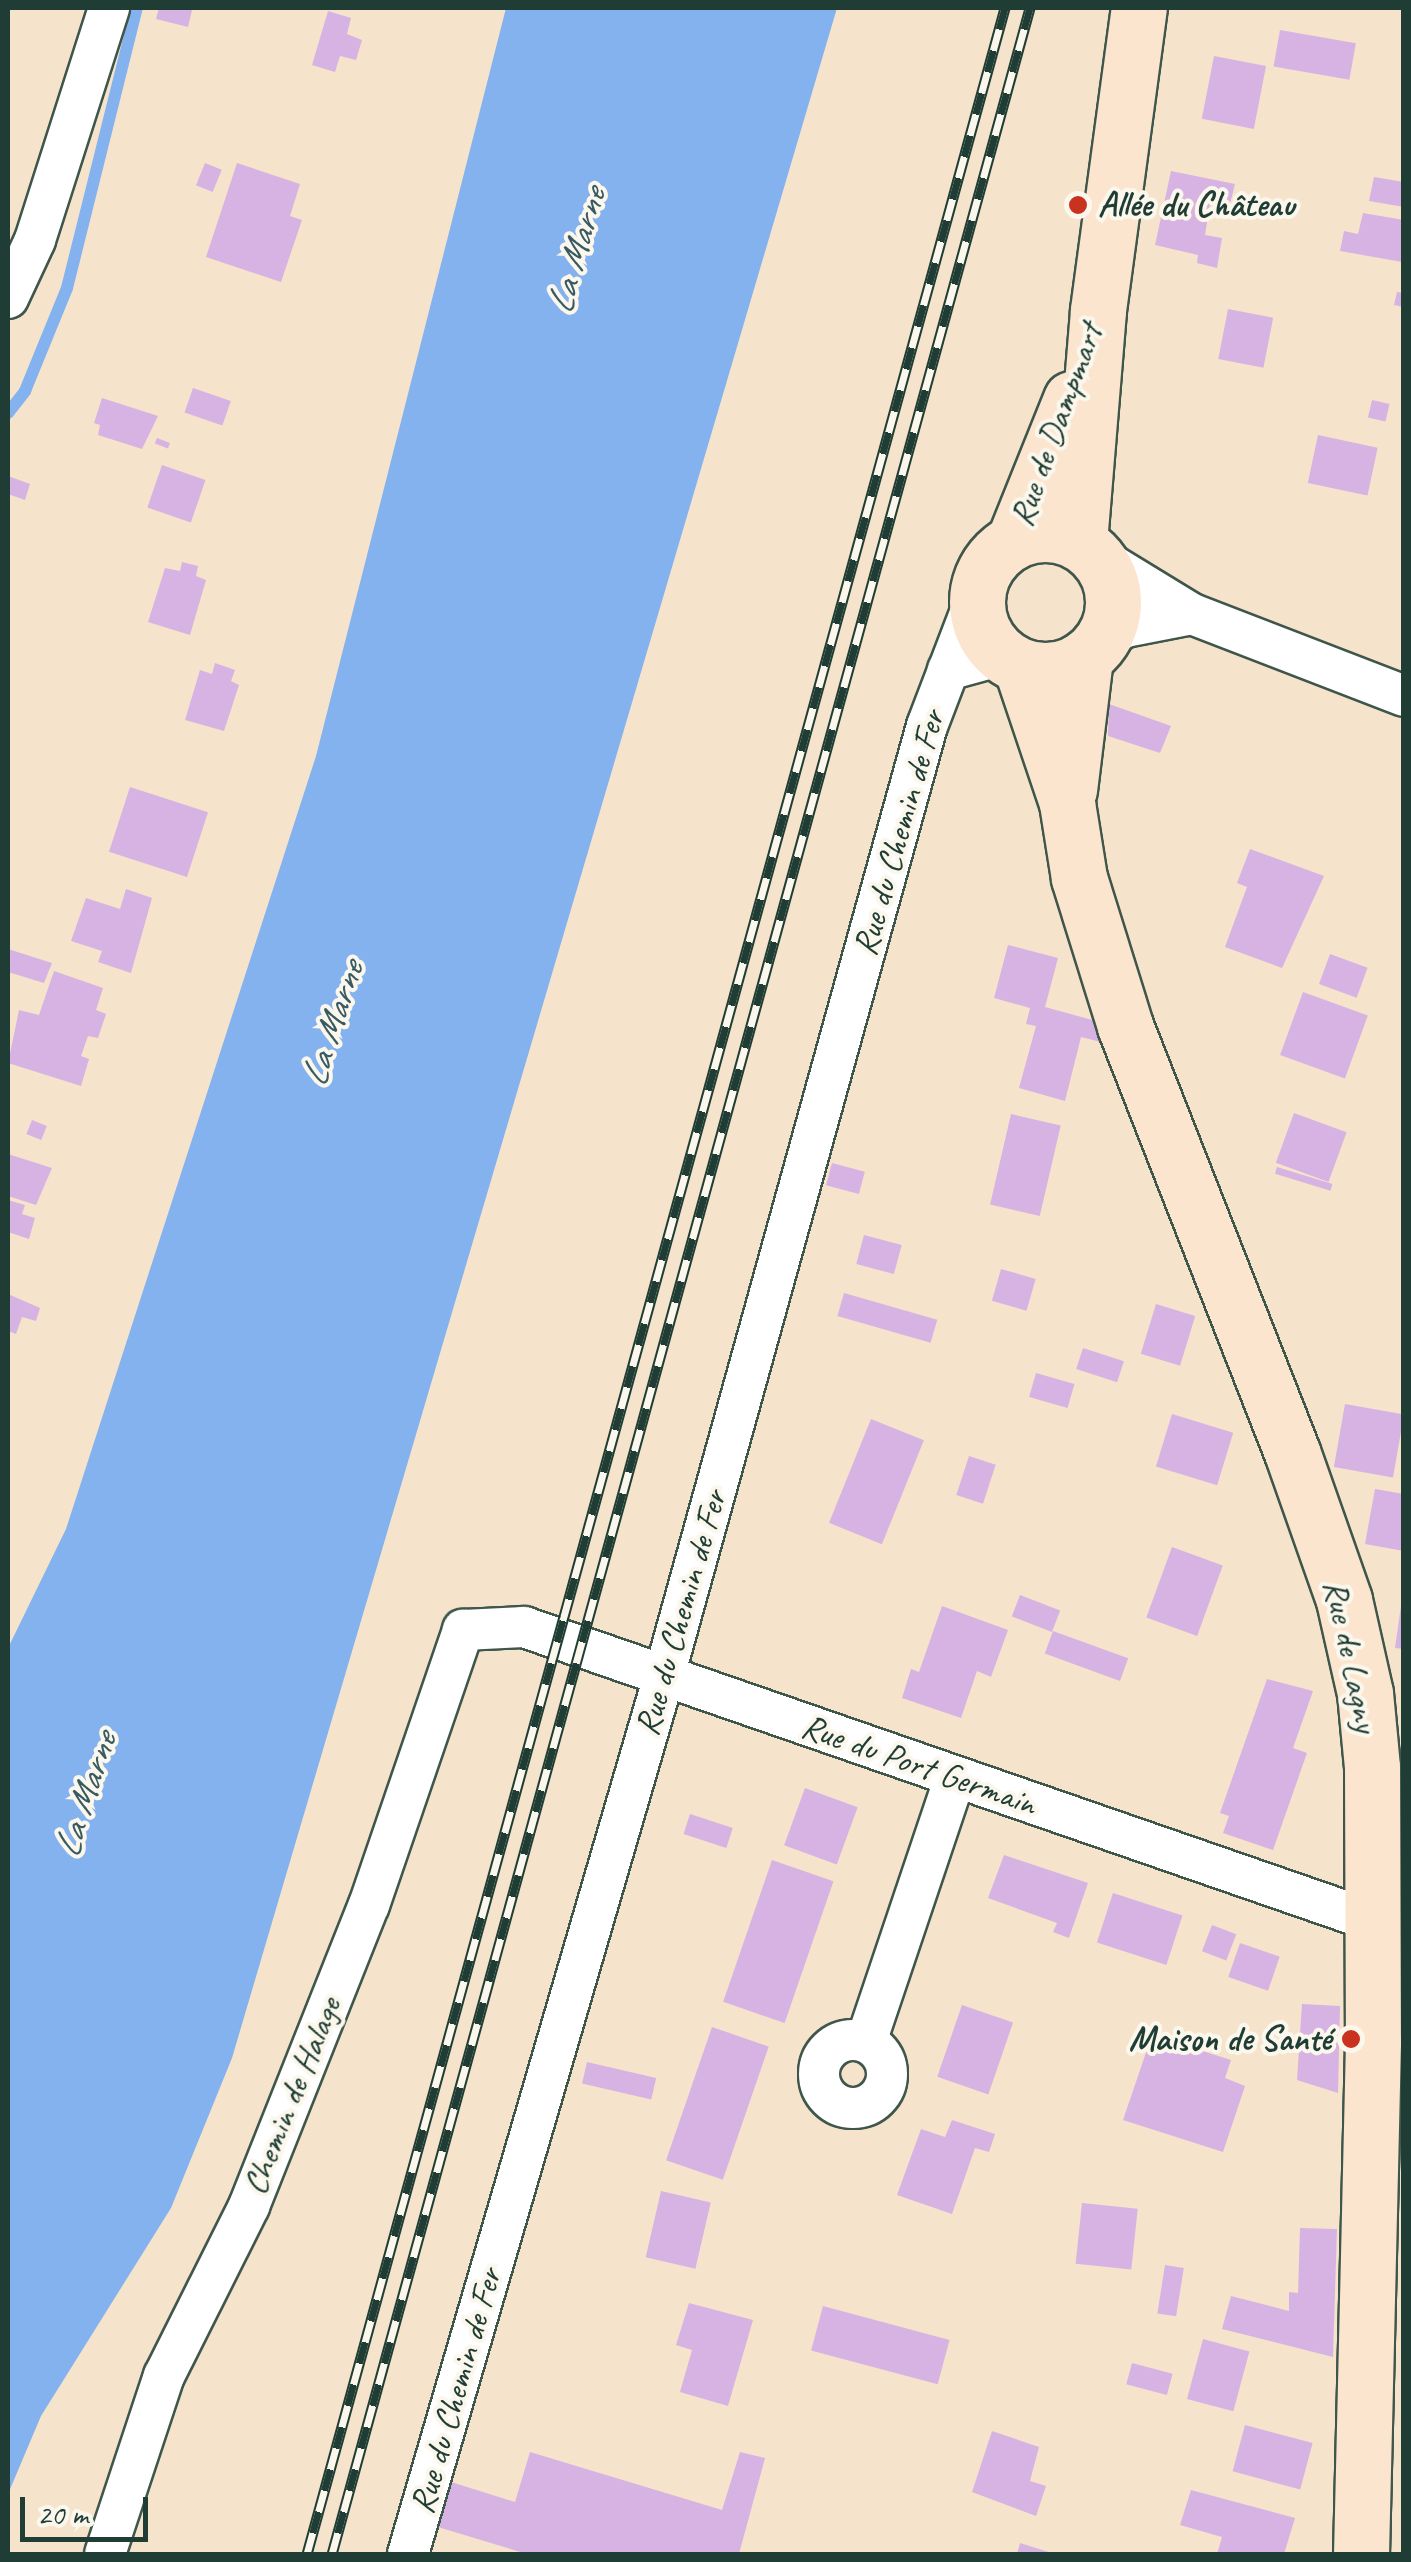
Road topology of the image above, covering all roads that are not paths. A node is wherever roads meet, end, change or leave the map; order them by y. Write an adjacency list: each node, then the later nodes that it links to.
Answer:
1 (110, 8): 3 (street)
2 (1139, 8): 4 (street, Rue de Dampmart)
3 (8, 298)
4 (1098, 310): 5 (street, Rue de Dampmart); 6 (street, Rue de Dampmart)
5 (1014, 541): 6 (street); 7 (street)
6 (1088, 549): 8 (street); 9 (street)
7 (976, 595): 10 (street); 11 (street, Rue du Chemin de Fer)
8 (1192, 614): 9 (street); 12 (street)
9 (1093, 649): 10 (street); 13 (street, Rue de Lagny)
10 (1012, 661): 11 (street, Rue du Chemin de Fer); 13 (street, Rue de Lagny)
11 (948, 670): 15 (street, Rue du Chemin de Fer)
12 (1404, 696)
13 (1068, 803): 16 (street, Rue de Lagny)
14 (463, 1630): 15 (street, Rue du Port Germain); 21 (street, Chemin de Halage)
15 (664, 1676): 17 (street, Rue du Port Germain); 22 (street, Rue du Chemin de Fer)
16 (1388, 1771): 18 (street, Rue de Lagny)
17 (955, 1778): 18 (street, Rue du Port Germain); 19 (street)
18 (1373, 1921): 20 (street, Rue de Lagny)
19 (866, 2042)
20 (1386, 2184): 23 (street, Rue de Lagny)
21 (105, 2554)
22 (408, 2554)
23 (1361, 2554)

